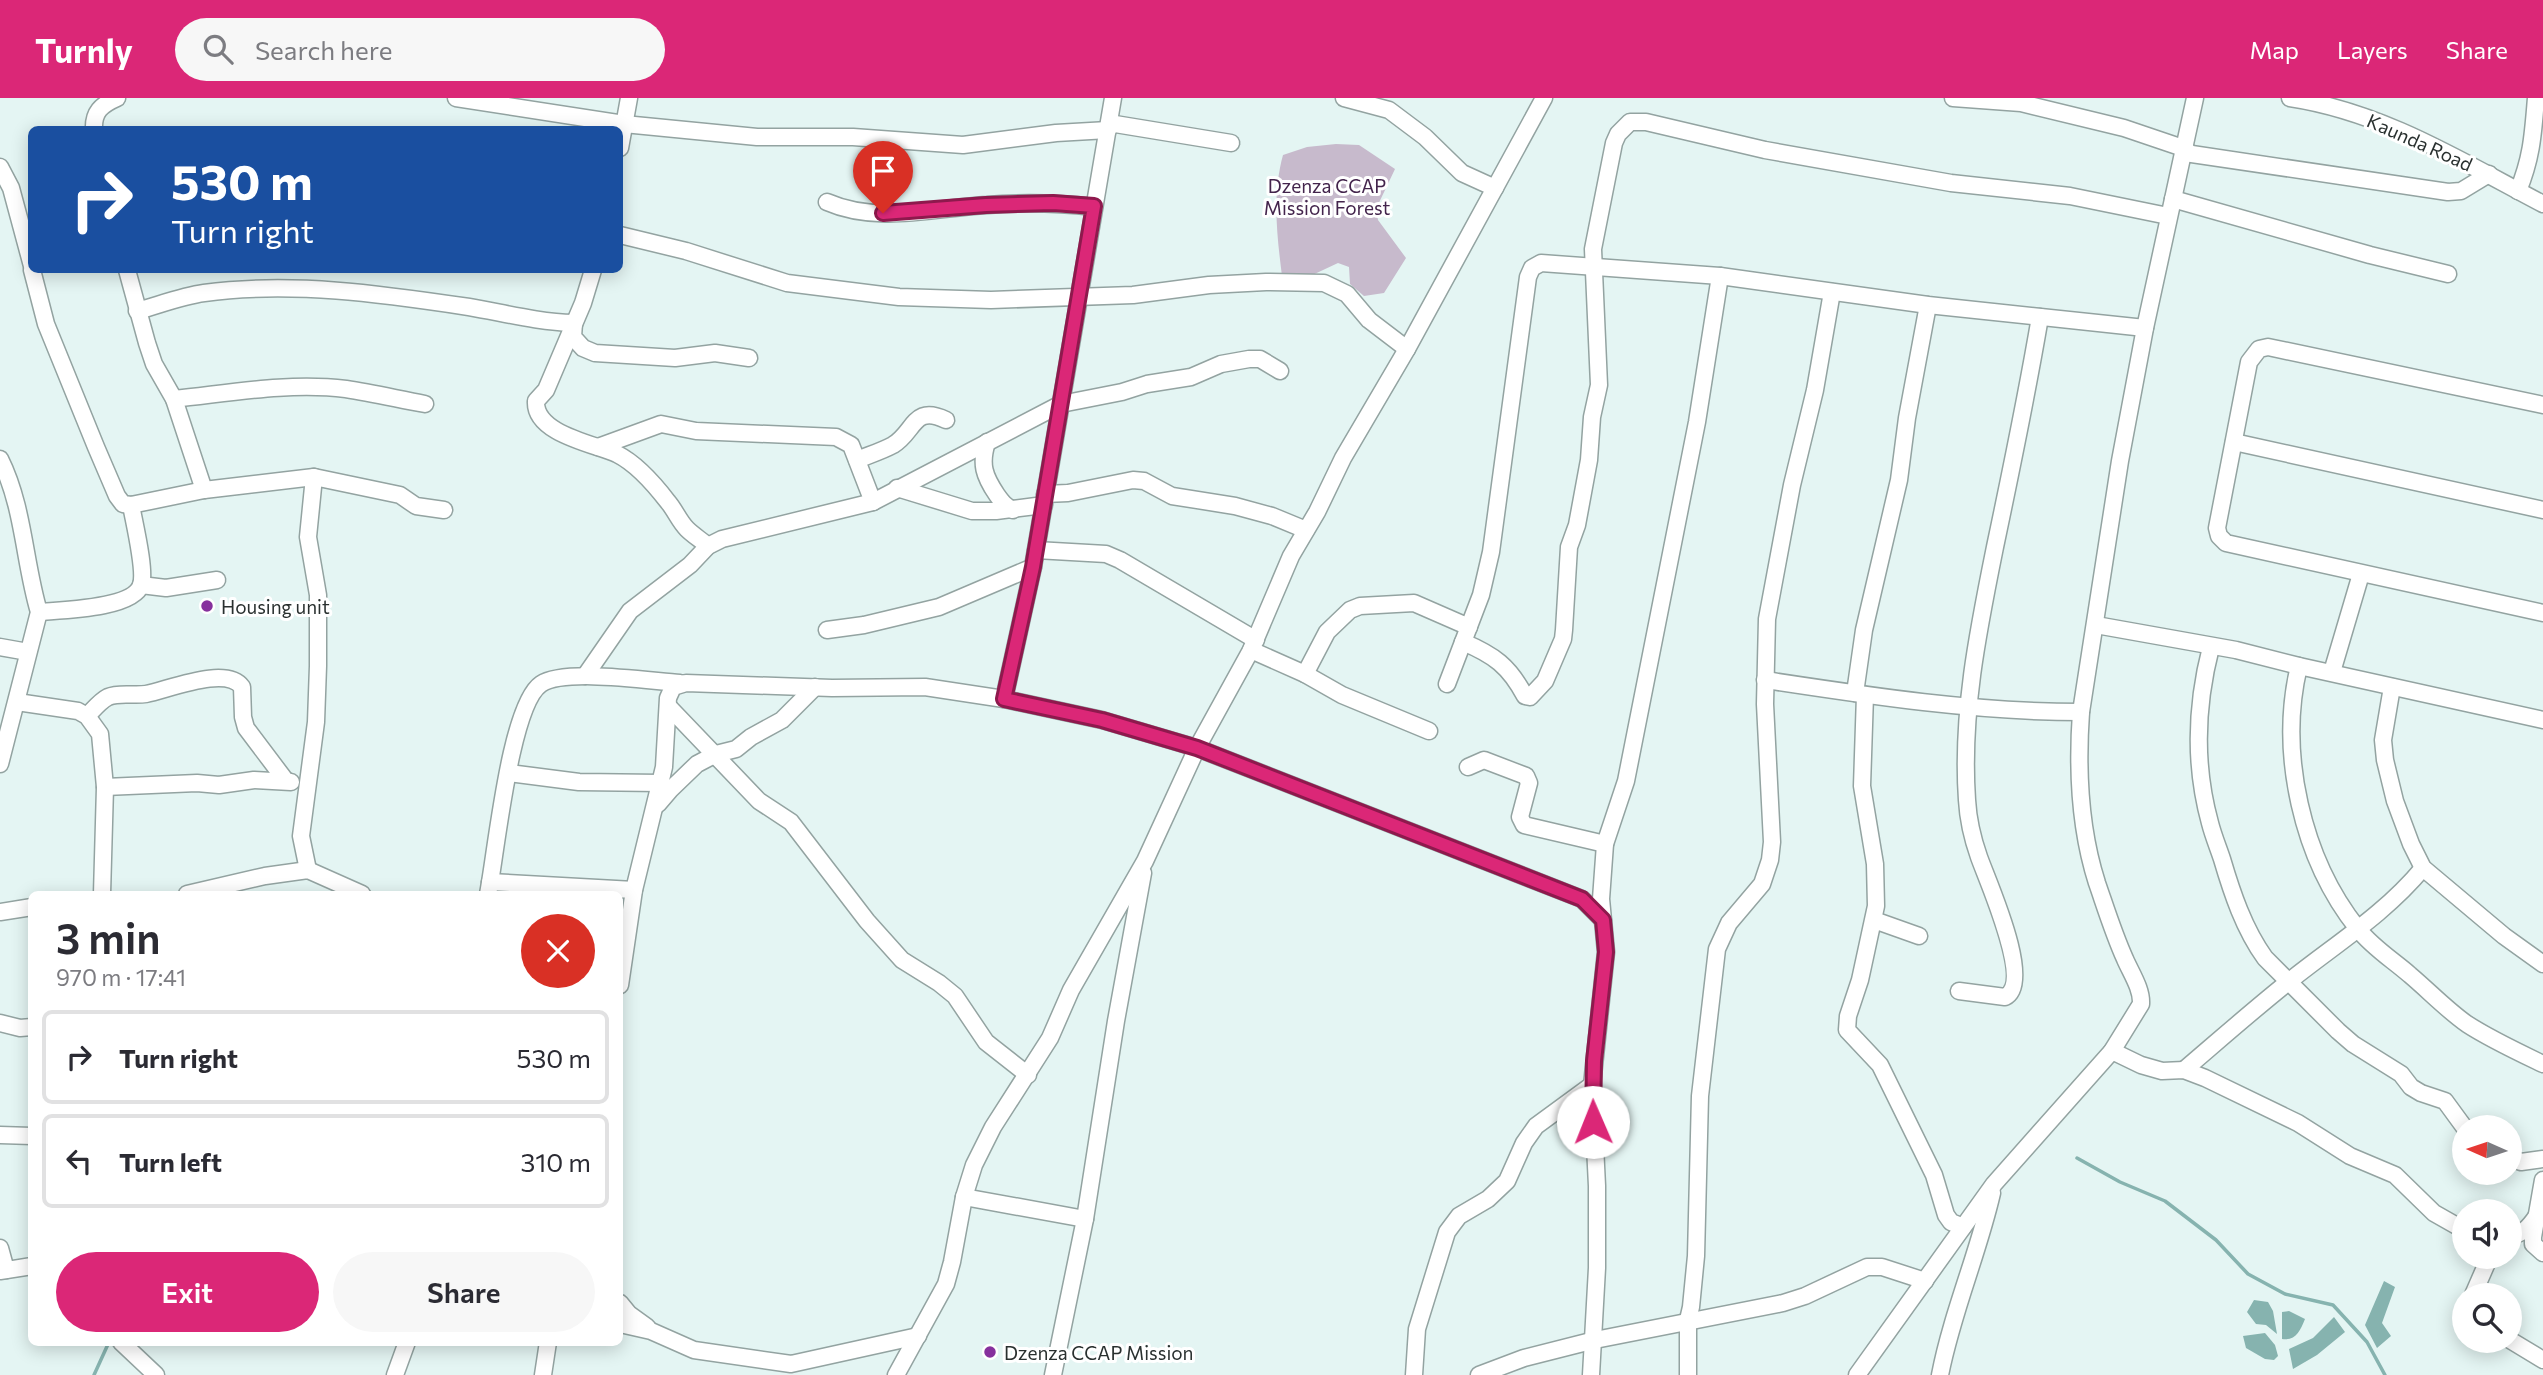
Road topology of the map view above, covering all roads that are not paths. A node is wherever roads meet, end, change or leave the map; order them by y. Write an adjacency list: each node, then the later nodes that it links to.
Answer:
1 (117, 98): 12 (street)
2 (456, 98): 11 (street)
3 (629, 98): 11 (street)
4 (1113, 98): 13 (street)
5 (1344, 98): 19 (street)
6 (1544, 98): 19 (street)
7 (1953, 98): 16 (street)
8 (2195, 98): 16 (street)
9 (2290, 98): 18 (street, Kaunda Road)
10 (2536, 98): 20 (street)
11 (624, 124): 13 (street); 14 (street)
12 (94, 126)
13 (1108, 127): 15 (street); 24 (street)
14 (623, 130)
15 (1231, 143)
16 (2185, 151): 18 (street); 21 (street)
17 (0, 167): 27 (street)
18 (2489, 174): 20 (street, Kaunda Road)
19 (1495, 188): 41 (street)
20 (2518, 191): 23 (street, Kaunda Road)
21 (2173, 199): 25 (street); 32 (street)
22 (827, 202): 24 (street)
23 (2543, 204)
24 (1094, 206): 35 (street)
25 (2168, 216): 28 (street); 40 (street)
26 (623, 236): 35 (street)
27 (28, 253)
28 (1593, 268): 33 (street); 74 (street); 74 (street)
29 (33, 273): 59 (street)
30 (128, 273): 37 (street)
31 (592, 273): 39 (street)
32 (2448, 274)
33 (1720, 276): 34 (street); 107 (street)
34 (1832, 292): 36 (street); 83 (street)
35 (1079, 296): 41 (street); 46 (street)
36 (1928, 305): 38 (street); 88 (street)
37 (137, 311): 39 (street); 44 (street)
38 (2040, 317): 40 (street); 92 (street)
39 (573, 323): 42 (street); 51 (street)
40 (2145, 328): 72 (street)
41 (1407, 349): 63 (street)
42 (749, 358)
43 (1280, 371): 46 (street)
44 (174, 399): 45 (street); 56 (street)
45 (425, 404)
46 (1061, 404): 49 (street); 57 (street)
47 (2543, 405): 50 (street)
48 (946, 420): 53 (street)
49 (986, 442): 55 (street); 61 (street)
50 (2235, 442): 62 (street); 67 (street)
51 (598, 447): 53 (street); 64 (street)
52 (0, 458): 70 (street)
53 (857, 460): 58 (street)
54 (314, 477): 56 (street); 60 (street); 104 (street)
55 (897, 488): 58 (street); 61 (street)
56 (204, 490): 59 (street)
57 (1045, 500): 61 (street); 63 (street); 65 (street)
58 (873, 502): 64 (street)
59 (131, 505): 69 (street)
60 (444, 510)
61 (1013, 510)
62 (2543, 510)
63 (1306, 530): 75 (street)
64 (708, 546): 82 (street)
65 (1036, 550): 66 (street); 75 (street)
66 (1033, 567): 73 (street); 89 (street)
67 (2361, 574): 71 (street); 80 (street)
68 (217, 580): 69 (street)
69 (141, 585): 70 (street)
70 (39, 612): 78 (street)
71 (2543, 613)
72 (2096, 625): 77 (street); 93 (street)
73 (827, 630)
74 (1466, 634): 81 (street); 85 (street)
75 (1253, 645): 81 (street); 97 (street)
76 (0, 647): 78 (street)
77 (2211, 647): 79 (street); 124 (street)
78 (28, 652): 90 (street)
79 (2299, 666): 80 (street); 120 (street)
80 (2332, 672): 87 (street)
81 (1305, 674): 96 (street)
82 (585, 676): 84 (street); 101 (street)
83 (1765, 680): 88 (street); 152 (street)
84 (680, 683): 86 (street); 91 (street)
85 (1447, 684)
86 (815, 687): 89 (street); 98 (street)
87 (2392, 687): 95 (street); 109 (street)
88 (1860, 694): 92 (street); 119 (street)
89 (1004, 699): 97 (street)
90 (17, 702): 94 (street); 99 (street)
91 (668, 706): 98 (street); 103 (street)
92 (1968, 707): 93 (street); 125 (street)
93 (2081, 712): 128 (street)
94 (87, 716): 102 (street); 105 (street)
95 (2543, 720)
96 (1429, 731)
97 (1197, 748): 108 (street); 118 (street)
98 (716, 754): 106 (street); 131 (street)
99 (0, 764)
100 (1468, 766): 107 (street)
101 (509, 773): 103 (street); 111 (street)
102 (286, 781): 104 (street); 105 (street)
103 (661, 783): 106 (street)
104 (308, 786): 110 (street)
105 (105, 787): 113 (street)
106 (655, 809): 112 (street)
107 (1605, 844): 118 (street)
108 (1145, 861): 131 (street); 142 (street)
109 (2423, 868): 120 (street); 122 (street)
110 (309, 870): 114 (street); 115 (street)
111 (489, 888): 112 (street)
112 (634, 890): 123 (street)
113 (102, 891)
114 (200, 891)
115 (355, 891)
116 (28, 907): 117 (street)
117 (0, 912)
118 (1603, 920): 132 (street)
119 (1874, 920): 121 (street); 144 (street)
120 (2359, 931): 124 (street); 129 (street)
121 (1919, 936)
122 (2543, 964)
123 (623, 965)
124 (2288, 982): 130 (street); 133 (street)
125 (1959, 991)
126 (0, 1023): 127 (street)
127 (28, 1027)
128 (2112, 1051): 130 (street); 139 (street)
129 (2543, 1064)
130 (2184, 1070): 143 (street)
131 (1028, 1075): 140 (street)
132 (1592, 1085): 156 (street); 167 (street)
133 (2455, 1115)
134 (0, 1135): 135 (street)
135 (28, 1136)
136 (2543, 1159): 137 (street)
137 (2522, 1162)
138 (2543, 1180): 141 (street)
139 (1994, 1185): 144 (street); 172 (street)
140 (964, 1197): 142 (street); 155 (street)
141 (2536, 1217): 145 (street); 147 (street)
142 (1085, 1219): 166 (street)
143 (2452, 1223)
144 (1963, 1227): 150 (street)
145 (2522, 1232)
146 (0, 1248): 149 (street)
147 (2543, 1253)
148 (28, 1267): 149 (street)
149 (3, 1271)
150 (1925, 1281): 152 (street); 171 (street)
151 (623, 1307): 154 (street)
152 (1688, 1320): 156 (street); 170 (street)
153 (623, 1325): 154 (street)
154 (651, 1331): 155 (street)
155 (918, 1336): 165 (street)
156 (1595, 1340): 168 (street); 169 (street)
157 (125, 1346): 162 (street)
158 (406, 1346): 163 (street)
159 (547, 1346): 164 (street)
160 (2522, 1347): 161 (street)
161 (2543, 1360)
162 (156, 1375)
163 (396, 1375)
164 (543, 1375)
165 (896, 1375)
166 (1053, 1375)
167 (1414, 1375)
168 (1479, 1375)
169 (1591, 1375)
170 (1688, 1375)
171 (1857, 1375)
172 (1940, 1375)

